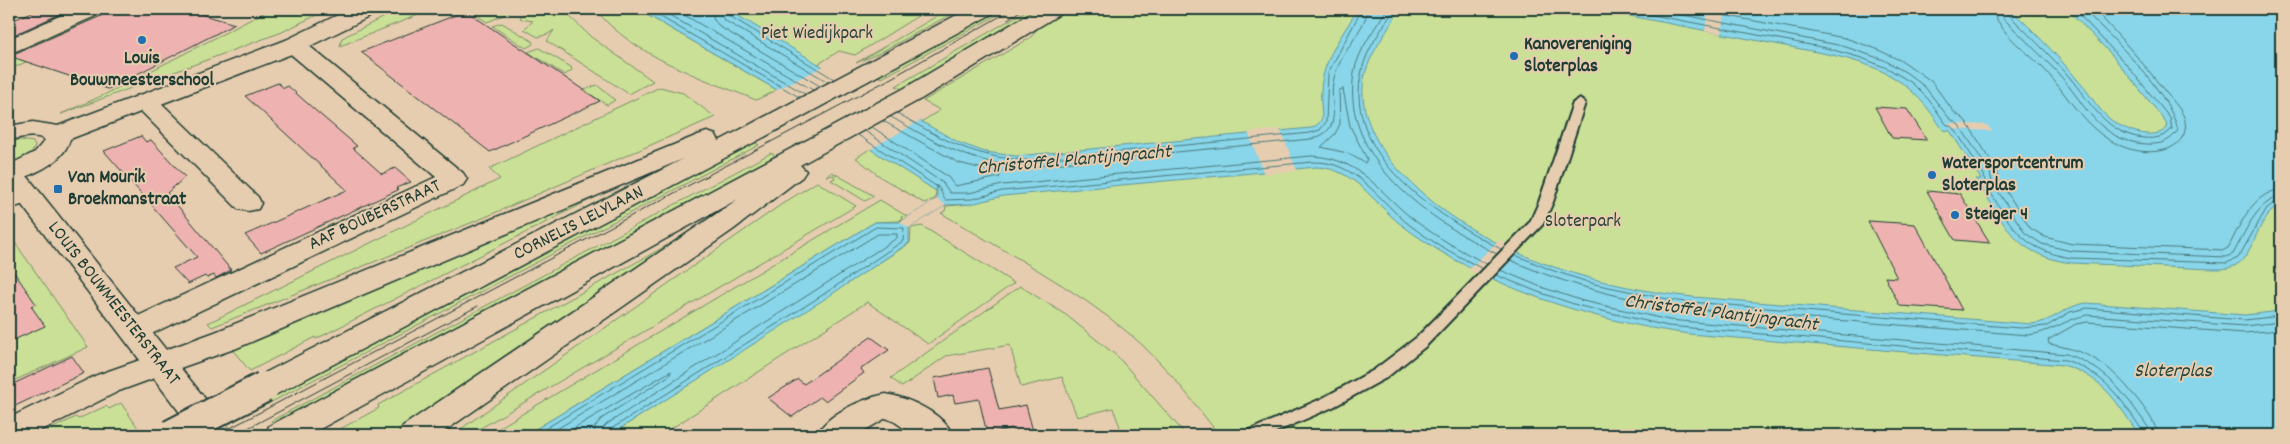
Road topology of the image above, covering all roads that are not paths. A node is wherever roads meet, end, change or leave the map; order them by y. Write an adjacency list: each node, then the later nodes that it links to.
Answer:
1 (92, 9): 6 (main road)
2 (367, 9): 5 (main road)
3 (984, 9): 10 (main road, CORNELIS LELYLAAN)
4 (1052, 9): 12 (main road)
5 (294, 45): 7 (main road); 15 (main road, AAF BOUBERSTRAAT)
6 (9, 47)
7 (145, 101): 11 (main road); 14 (main road)
8 (1579, 103): 24 (lane)
9 (9, 133): 11 (main road)
10 (739, 133): 16 (main road); 19 (main road, CORNELIS LELYLAAN, bridge)
11 (57, 135): 13 (main road)
12 (789, 166): 17 (main road); 21 (main road)
13 (14, 185): 15 (main road, LOUIS BOUWMEESTERSTRAAT)
14 (248, 203)
15 (134, 330): 16 (main road, LOUIS BOUWMEESTERSTRAAT)
16 (160, 364): 18 (main road); 20 (main road, LOUIS BOUWMEESTERSTRAAT)
17 (289, 431)
18 (9, 432)
19 (171, 435)
20 (215, 435)
21 (415, 435)
22 (833, 435): 23 (main road)
23 (937, 435)
24 (1254, 435)

